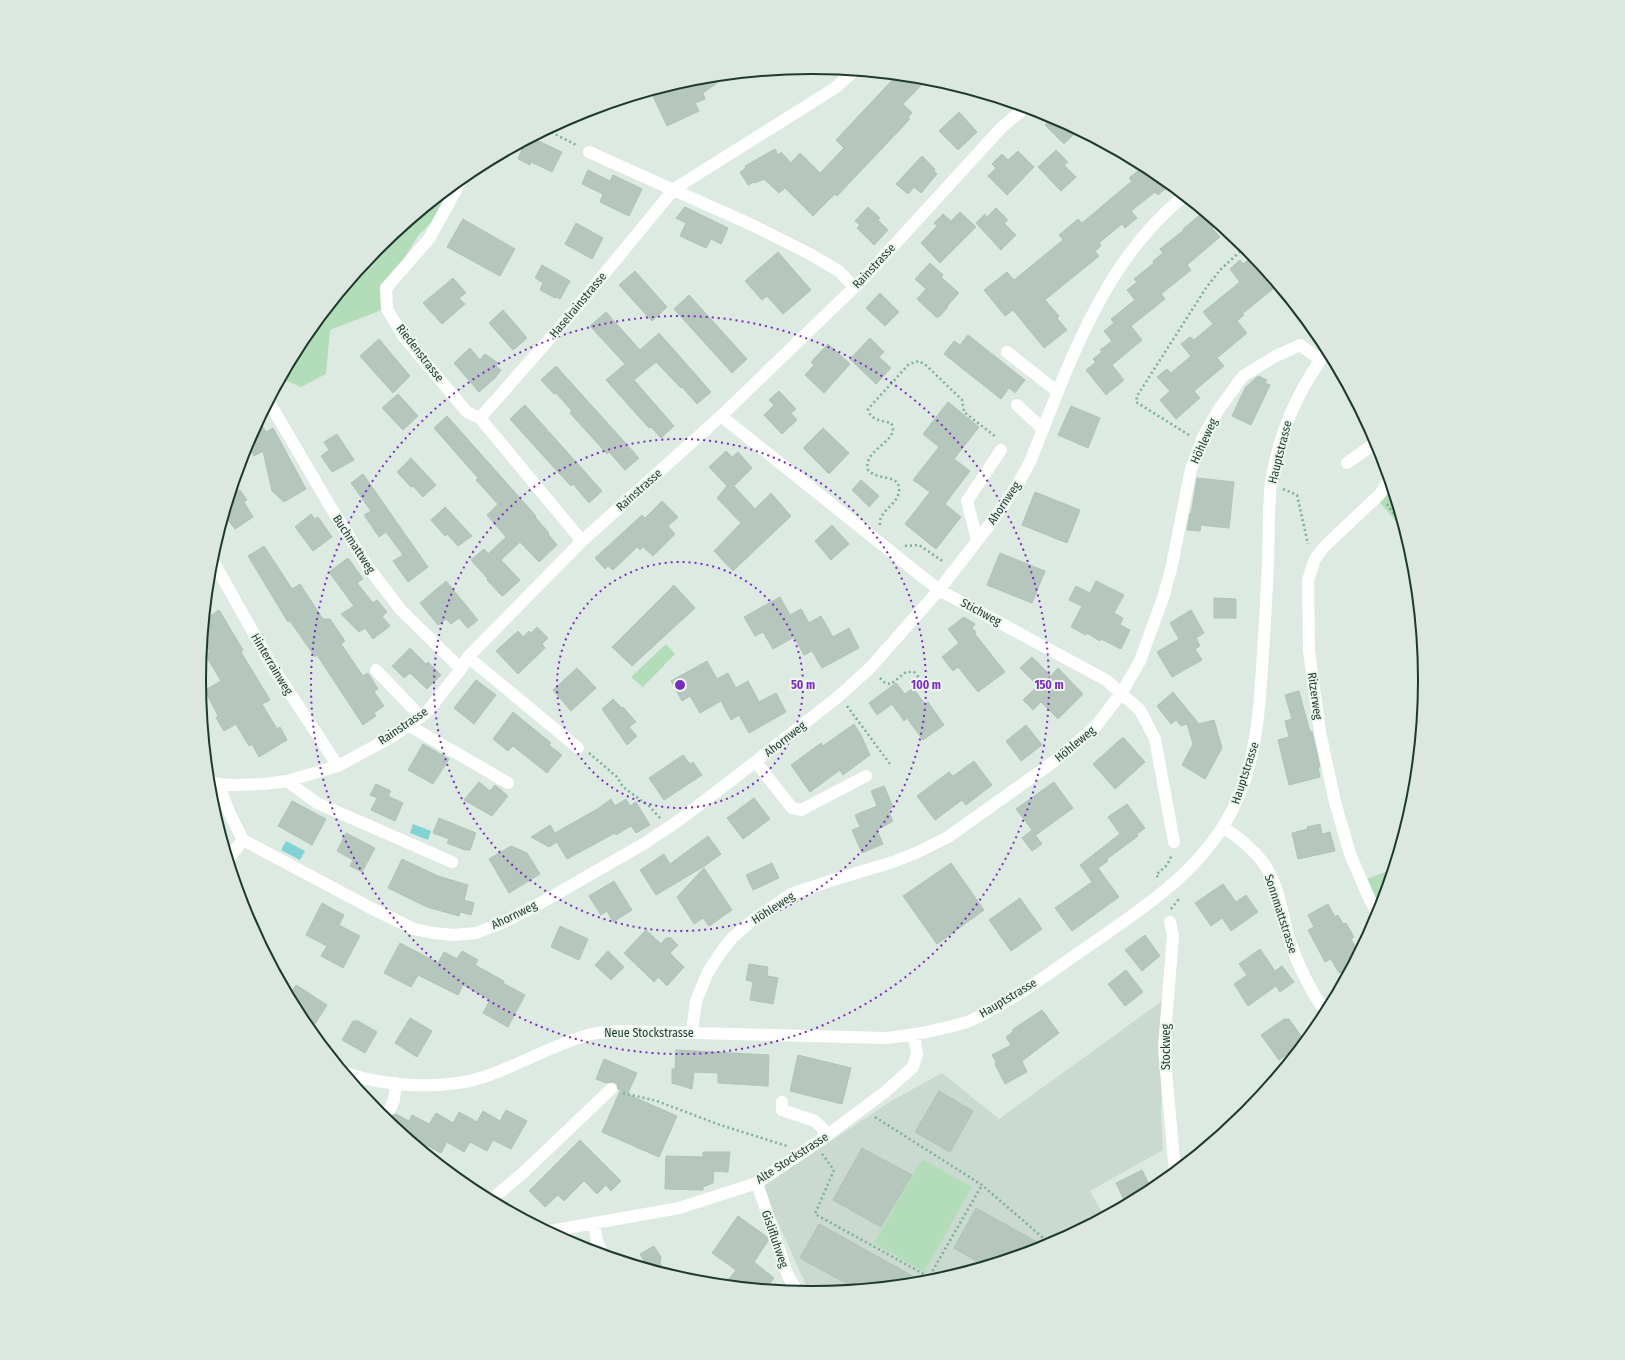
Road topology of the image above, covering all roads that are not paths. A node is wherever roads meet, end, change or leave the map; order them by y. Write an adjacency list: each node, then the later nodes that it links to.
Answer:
1 (850, 75): 4 (street, Haselrainstrasse)
2 (1021, 111): 7 (street, Rainstrasse)
3 (589, 152): 4 (street)
4 (674, 189): 7 (street); 14 (street, Haselrainstrasse)
5 (455, 191): 14 (street, Riedenstrasse)
6 (1181, 199): 10 (street, Ahornweg)
7 (854, 287): 13 (street, Rainstrasse)
8 (1007, 352): 10 (street)
9 (1324, 355): 27 (street, Höhleweg); 38 (street, Hauptstrasse)
10 (1058, 392): 15 (street, Ahornweg)
11 (1017, 405): 15 (street)
12 (272, 406): 25 (street, Buchmattweg)
13 (721, 416): 21 (street, Rainstrasse); 23 (street, Stichweg)
14 (480, 418): 21 (street, Riedenstrasse)
15 (1043, 429): 20 (street, Ahornweg)
16 (1000, 445): 20 (street)
17 (1371, 446): 18 (street)
18 (1347, 463)
19 (1386, 485): 43 (street, Ritzerweg)
20 (977, 540): 23 (street, Ahornweg)
21 (582, 541): 24 (street, Rainstrasse)
22 (217, 568): 32 (street, Hinterrainweg)
23 (939, 590): 27 (street, Stichweg); 31 (street, Ahornweg)
24 (468, 657): 25 (street, Rainstrasse); 30 (street)
25 (461, 669): 28 (street, Rainstrasse)
26 (376, 670): 28 (street)
27 (1122, 692): 40 (street, Stichweg); 46 (street, Höhleweg)
28 (421, 717): 29 (street, Rainstrasse)
29 (408, 725): 32 (street, Rainstrasse); 36 (street)
30 (578, 748)
31 (756, 762): 33 (street); 39 (street, Ahornweg)
32 (338, 766): 34 (street, Rainstrasse)
33 (866, 776)
34 (287, 781): 35 (street, Rainstrasse); 42 (street)
35 (216, 782)
36 (508, 783)
37 (216, 786): 39 (street)
38 (1223, 827): 45 (street, Sonnmattstrasse); 47 (street, Hauptstrasse)
39 (243, 840): 41 (street)
40 (1174, 842)
41 (232, 854)
42 (452, 862)
43 (1374, 907)
44 (1170, 922): 54 (street, Stockweg)
45 (1322, 1007)
46 (692, 1032): 47 (street, Neue Stockstrasse); 49 (street, Neue Stockstrasse)
47 (914, 1035): 53 (street, Alte Stockstrasse)
48 (354, 1076): 49 (street, Neue Stockstrasse)
49 (396, 1083): 52 (street)
50 (611, 1089): 56 (street)
51 (782, 1102): 53 (street)
52 (390, 1110)
53 (828, 1134): 55 (street, Alte Stockstrasse)
54 (1174, 1166)
55 (757, 1182): 57 (street, Alte Stockstrasse); 60 (street, Gislifluhweg)
56 (495, 1196)
57 (594, 1224): 58 (street, Alte Stockstrasse); 59 (street)
58 (557, 1230)
59 (599, 1247)
60 (794, 1286)

